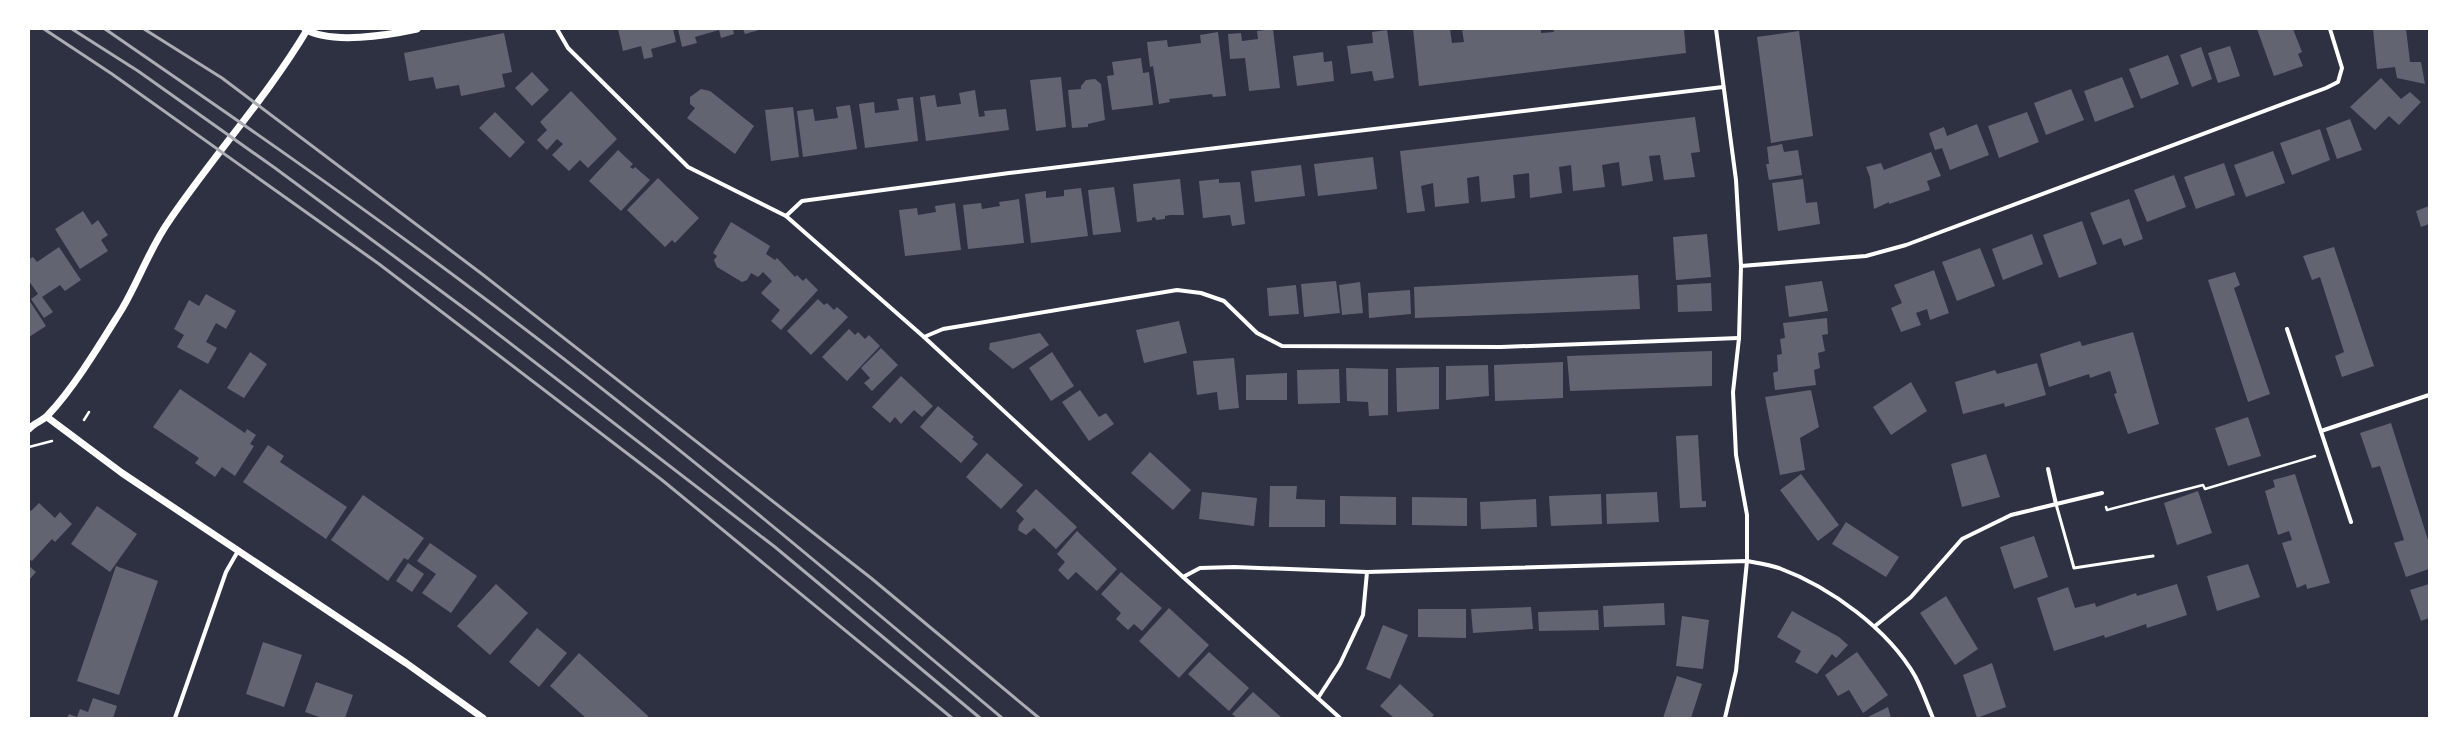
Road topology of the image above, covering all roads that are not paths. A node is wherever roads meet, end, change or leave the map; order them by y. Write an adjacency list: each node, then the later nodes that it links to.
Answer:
1 (417, 29): 6 (street)
2 (557, 29): 8 (street)
3 (1716, 29): 7 (street)
4 (2330, 29): 9 (street)
5 (306, 30): 6 (street); 14 (street)
6 (401, 31)
7 (1723, 87): 8 (street); 9 (street)
8 (786, 216): 11 (street)
9 (1741, 266): 12 (street)
10 (2287, 329): 16 (street)
11 (924, 337): 12 (street); 25 (street)
12 (1739, 338): 23 (street)
13 (2429, 395): 16 (street)
14 (47, 417): 15 (street); 21 (street)
15 (29, 429)
16 (2321, 431): 20 (street)
17 (2048, 469): 19 (street)
18 (2102, 493): 19 (street)
19 (2056, 504): 22 (lane); 26 (street)
20 (2351, 522)
21 (238, 551): 28 (street); 29 (street)
22 (2153, 556)
23 (1746, 560): 24 (street); 26 (street); 31 (street)
24 (1367, 572): 25 (street); 27 (street)
25 (1183, 577): 27 (street)
26 (1875, 626): 32 (street)
27 (1318, 698): 30 (street)
28 (175, 718)
29 (483, 718)
30 (1340, 718)
31 (1725, 718)
32 (1933, 718)

